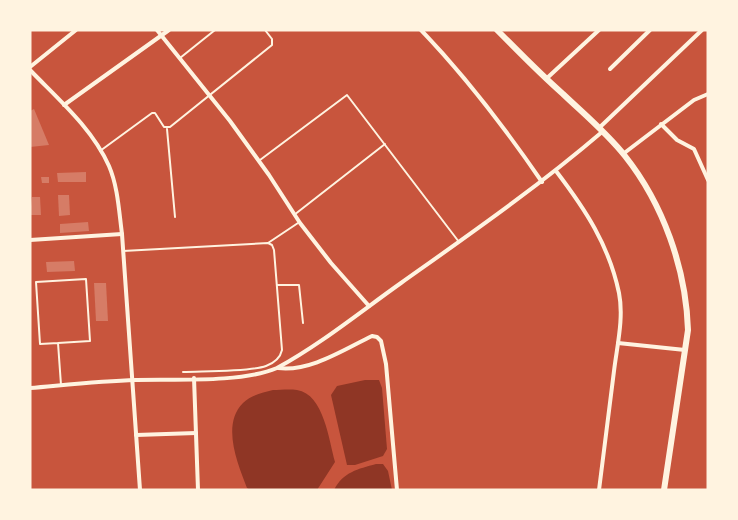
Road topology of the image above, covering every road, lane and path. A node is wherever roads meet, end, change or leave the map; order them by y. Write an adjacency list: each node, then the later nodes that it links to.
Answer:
1 (76, 30): 13 (street)
2 (157, 30): 11 (street)
3 (169, 30): 11 (street)
4 (215, 30): 12 (lane)
5 (265, 30): 17 (lane)
6 (421, 30): 28 (street)
7 (498, 30): 15 (main road)
8 (599, 30): 15 (street)
9 (650, 30): 14 (street)
10 (702, 30): 21 (street)
11 (162, 36): 12 (street); 18 (street)
12 (180, 58): 17 (street)
13 (30, 69): 18 (street)
14 (610, 69)
15 (546, 79): 21 (main road)
16 (708, 94): 19 (street)
17 (209, 95): 20 (lane); 25 (street)
18 (64, 105): 23 (street)
19 (661, 124): 24 (street); 27 (street)
20 (167, 129): 23 (lane); 30 (lane)
21 (601, 130): 24 (main road); 26 (street)
22 (385, 144): 25 (lane); 29 (lane); 34 (lane)
23 (100, 151): 32 (street)
24 (623, 154): 42 (main road)
25 (258, 161): 29 (street)
26 (556, 171): 28 (street); 40 (street)
27 (708, 180)
28 (542, 182): 34 (street)
29 (294, 215): 31 (street)
30 (175, 217)
31 (300, 223): 35 (lane); 38 (street)
32 (122, 234): 33 (street); 36 (street)
33 (30, 240)
34 (459, 242): 38 (street)
35 (268, 243): 36 (lane); 37 (lane)
36 (123, 251): 46 (street)
37 (277, 285): 39 (lane); 44 (lane)
38 (369, 306): 43 (street)
39 (303, 323)
40 (618, 342): 42 (street); 54 (street)
41 (58, 343): 41 (lane); 47 (lane)
42 (685, 350): 55 (main road)
43 (277, 368): 45 (street); 53 (street)
44 (183, 372)
45 (194, 378): 46 (street); 49 (street)
46 (132, 380): 47 (street); 50 (street)
47 (61, 385): 48 (street)
48 (30, 388)
49 (196, 433): 50 (street); 52 (street)
50 (136, 435): 51 (street)
51 (140, 490)
52 (198, 490)
53 (397, 490)
54 (599, 490)
55 (664, 490)

